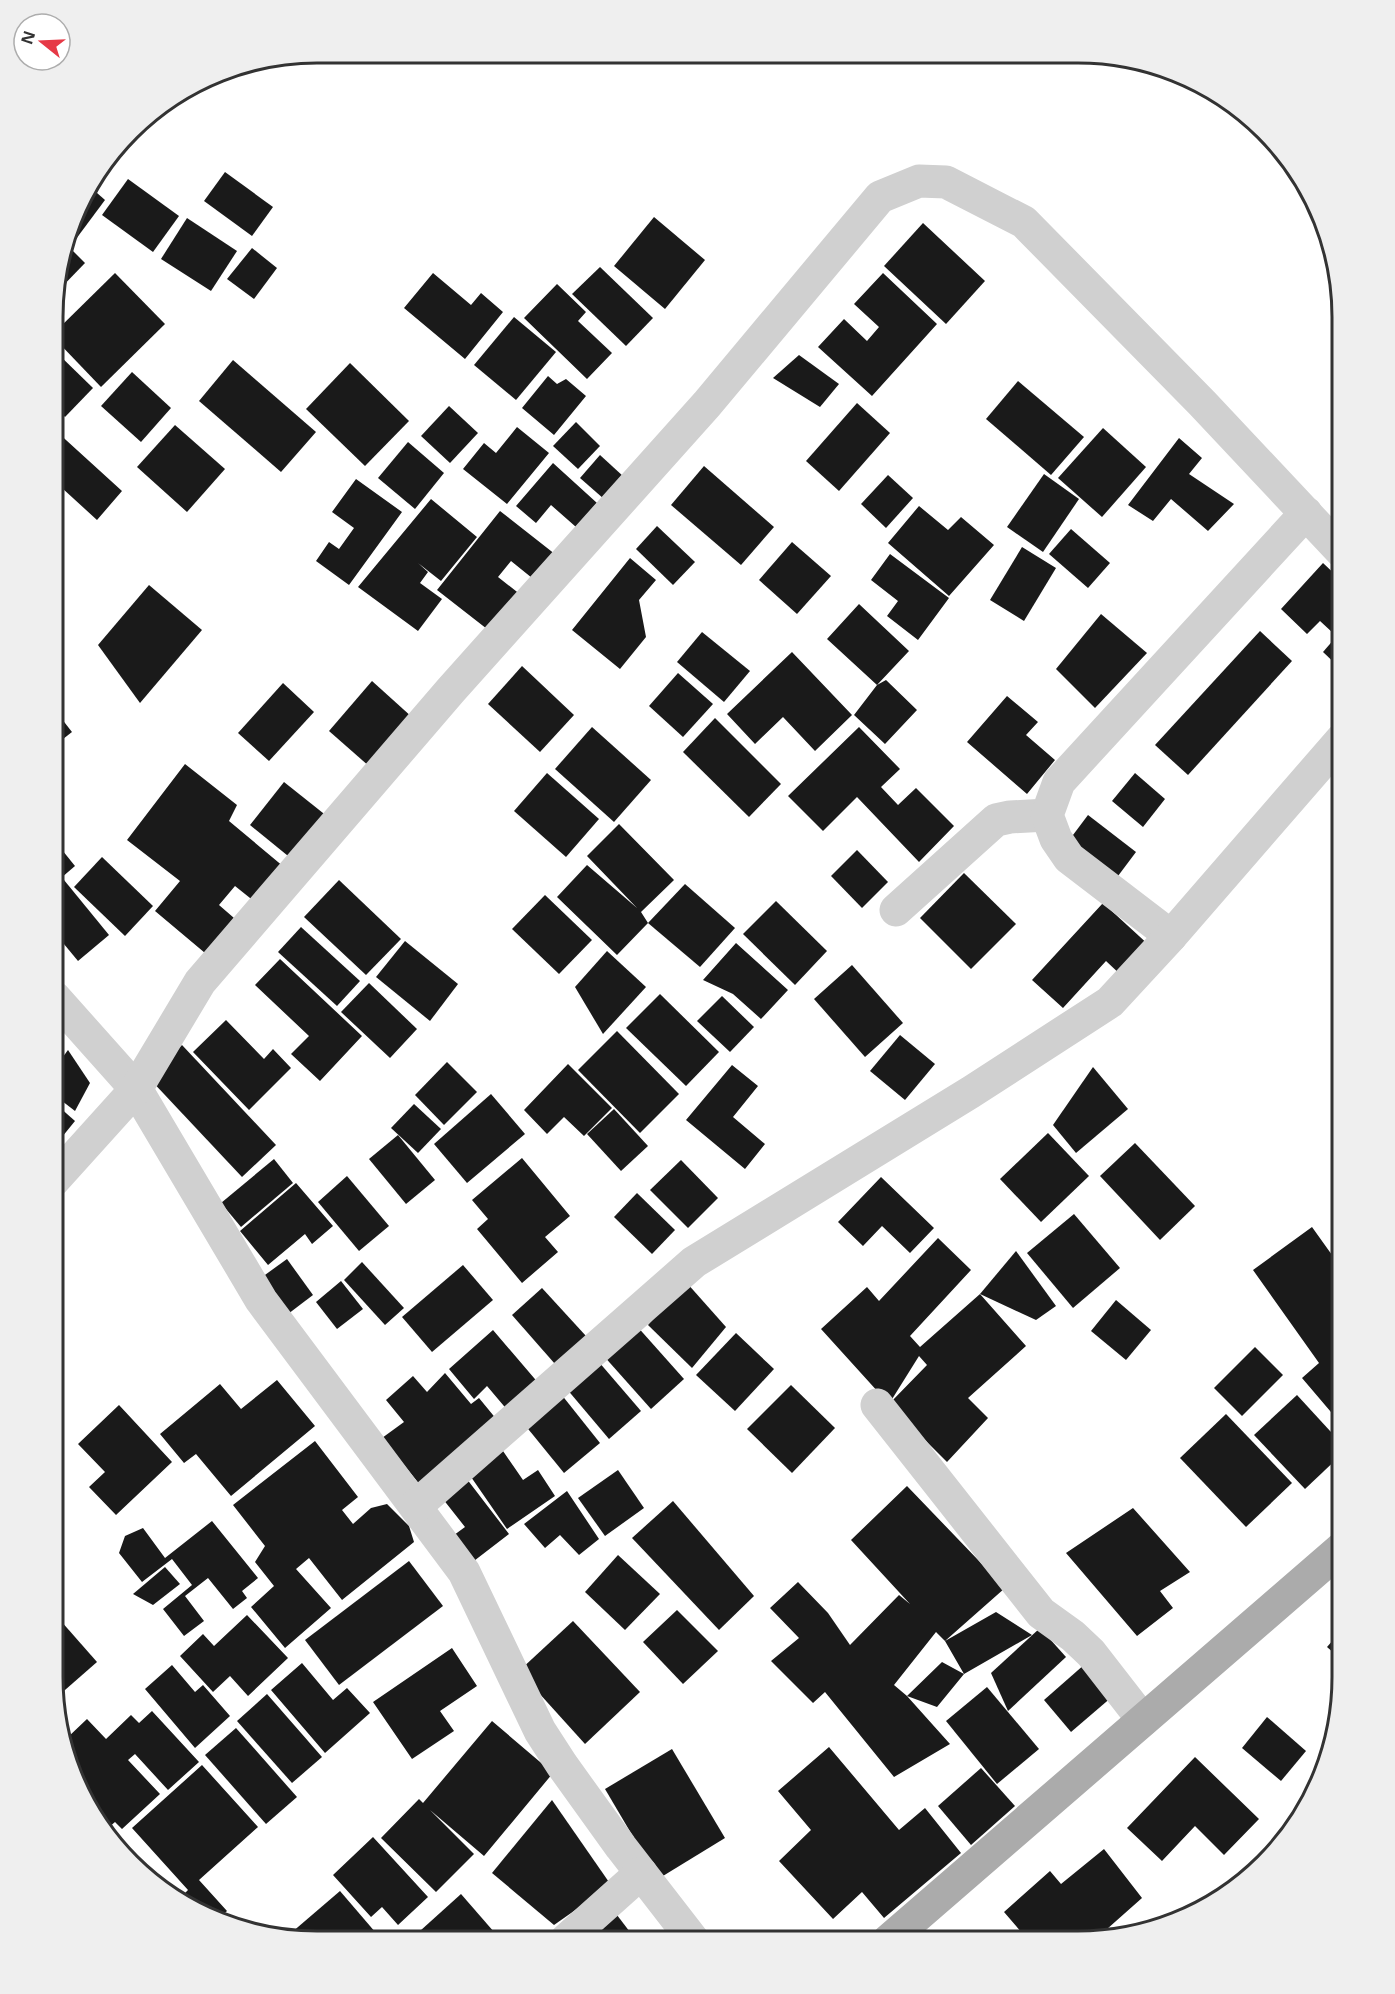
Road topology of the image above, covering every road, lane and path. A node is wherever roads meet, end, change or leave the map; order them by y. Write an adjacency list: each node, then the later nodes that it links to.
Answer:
1 (1306, 513): 2 (street); 4 (street); 8 (street)
2 (1332, 541)
3 (1332, 751): 6 (street)
4 (1047, 815): 5 (street); 6 (street)
5 (896, 910)
6 (1171, 936): 11 (street)
7 (63, 1007): 8 (street)
8 (136, 1089): 9 (street); 11 (street)
9 (63, 1170)
10 (877, 1406): 13 (street)
11 (416, 1506): 14 (street)
12 (1332, 1557): 13 (main road)
13 (1143, 1720): 17 (main road)
14 (641, 1873): 15 (street); 16 (street)
15 (576, 1931)
16 (686, 1931)
17 (900, 1931)

